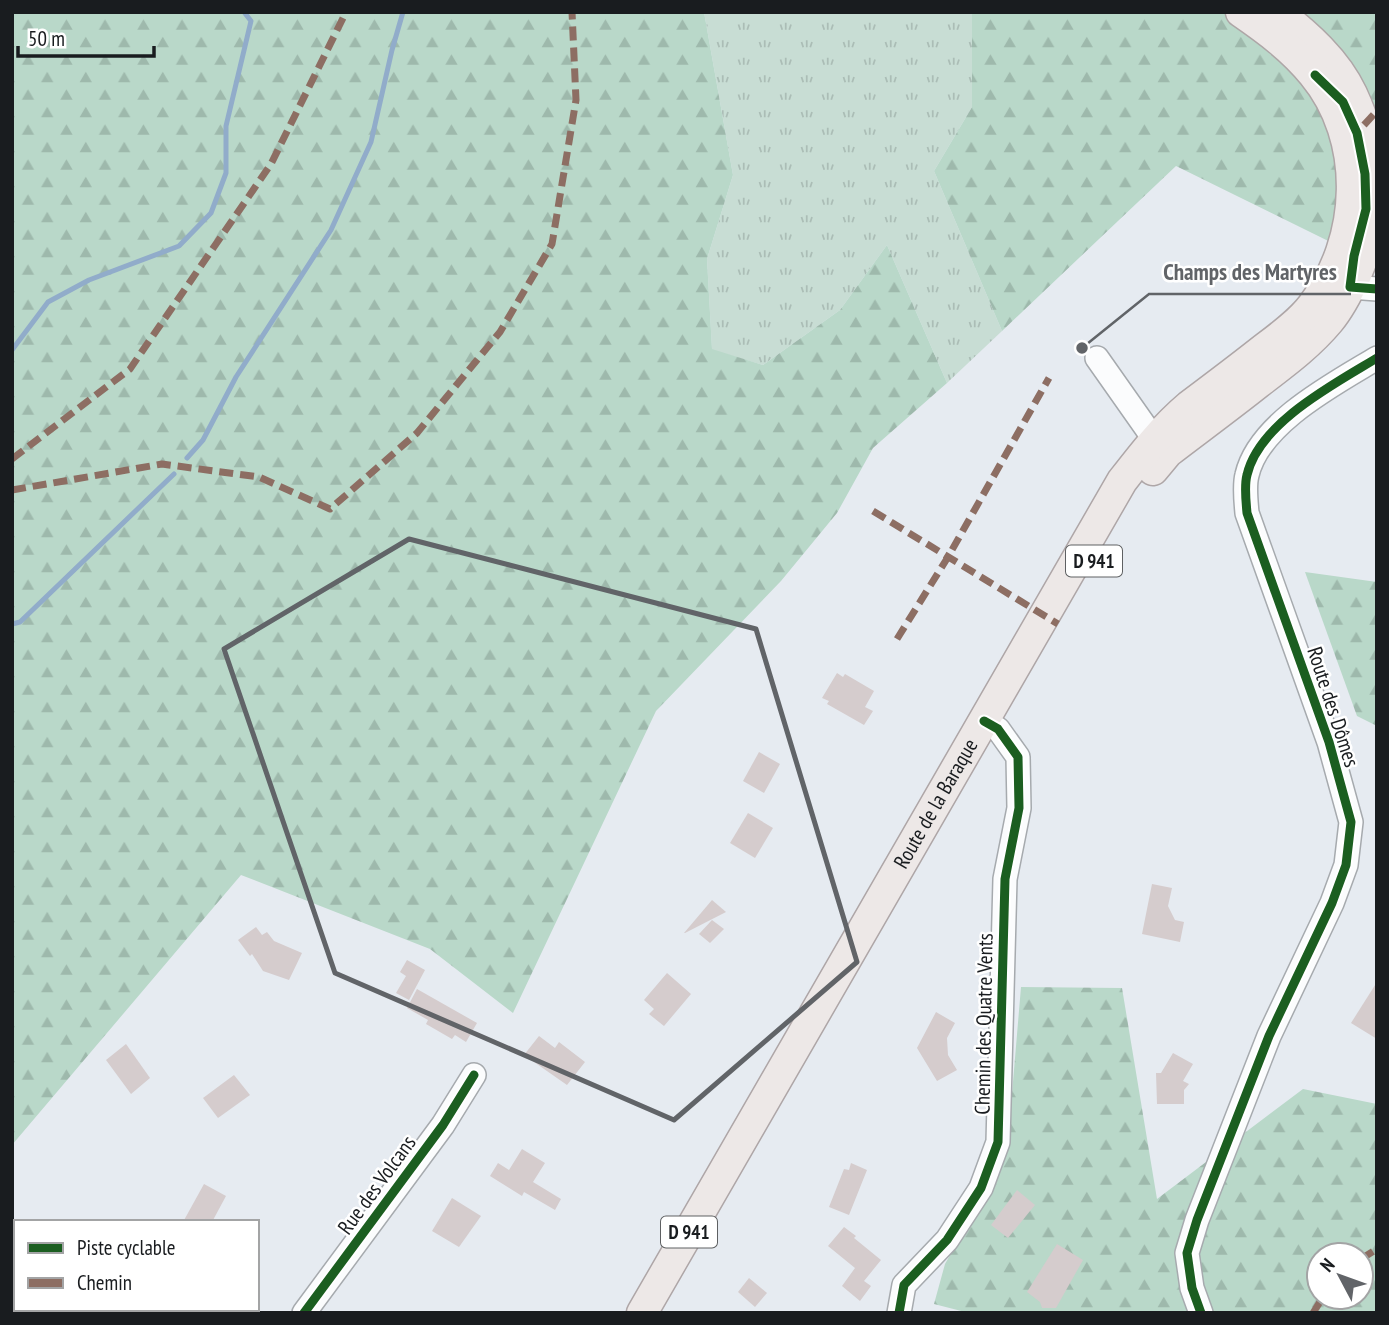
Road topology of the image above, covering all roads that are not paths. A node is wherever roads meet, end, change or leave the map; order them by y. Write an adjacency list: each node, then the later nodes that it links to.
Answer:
1 (1261, 17): 2 (main road, Route de la Baraque / D 941); 3 (main road, Route de la Baraque / D 941)
2 (1315, 75): 3 (street, Route de la Baraque); 4 (main road, Route de la Baraque / D 941)
3 (1365, 260): 4 (main road, Route de la Baraque / D 941)
4 (1352, 285): 7 (main road, Route de la Baraque / D 941); 8 (main road, Route de la Baraque / D 941)
5 (1097, 358): 7 (street)
6 (1377, 358): 14 (street, Route des Dômes)
7 (1154, 439): 8 (main road, Route de la Baraque / D 941)
8 (991, 725): 11 (main road, Route de la Baraque / D 941); 12 (main road, Route de la Baraque / D 941); 13 (street, Chemin des Quatre Vents)
9 (474, 1075): 10 (street, Rue des Volcans)
10 (304, 1313)
11 (642, 1313)
12 (666, 1313)
13 (898, 1313)
14 (1201, 1313)

